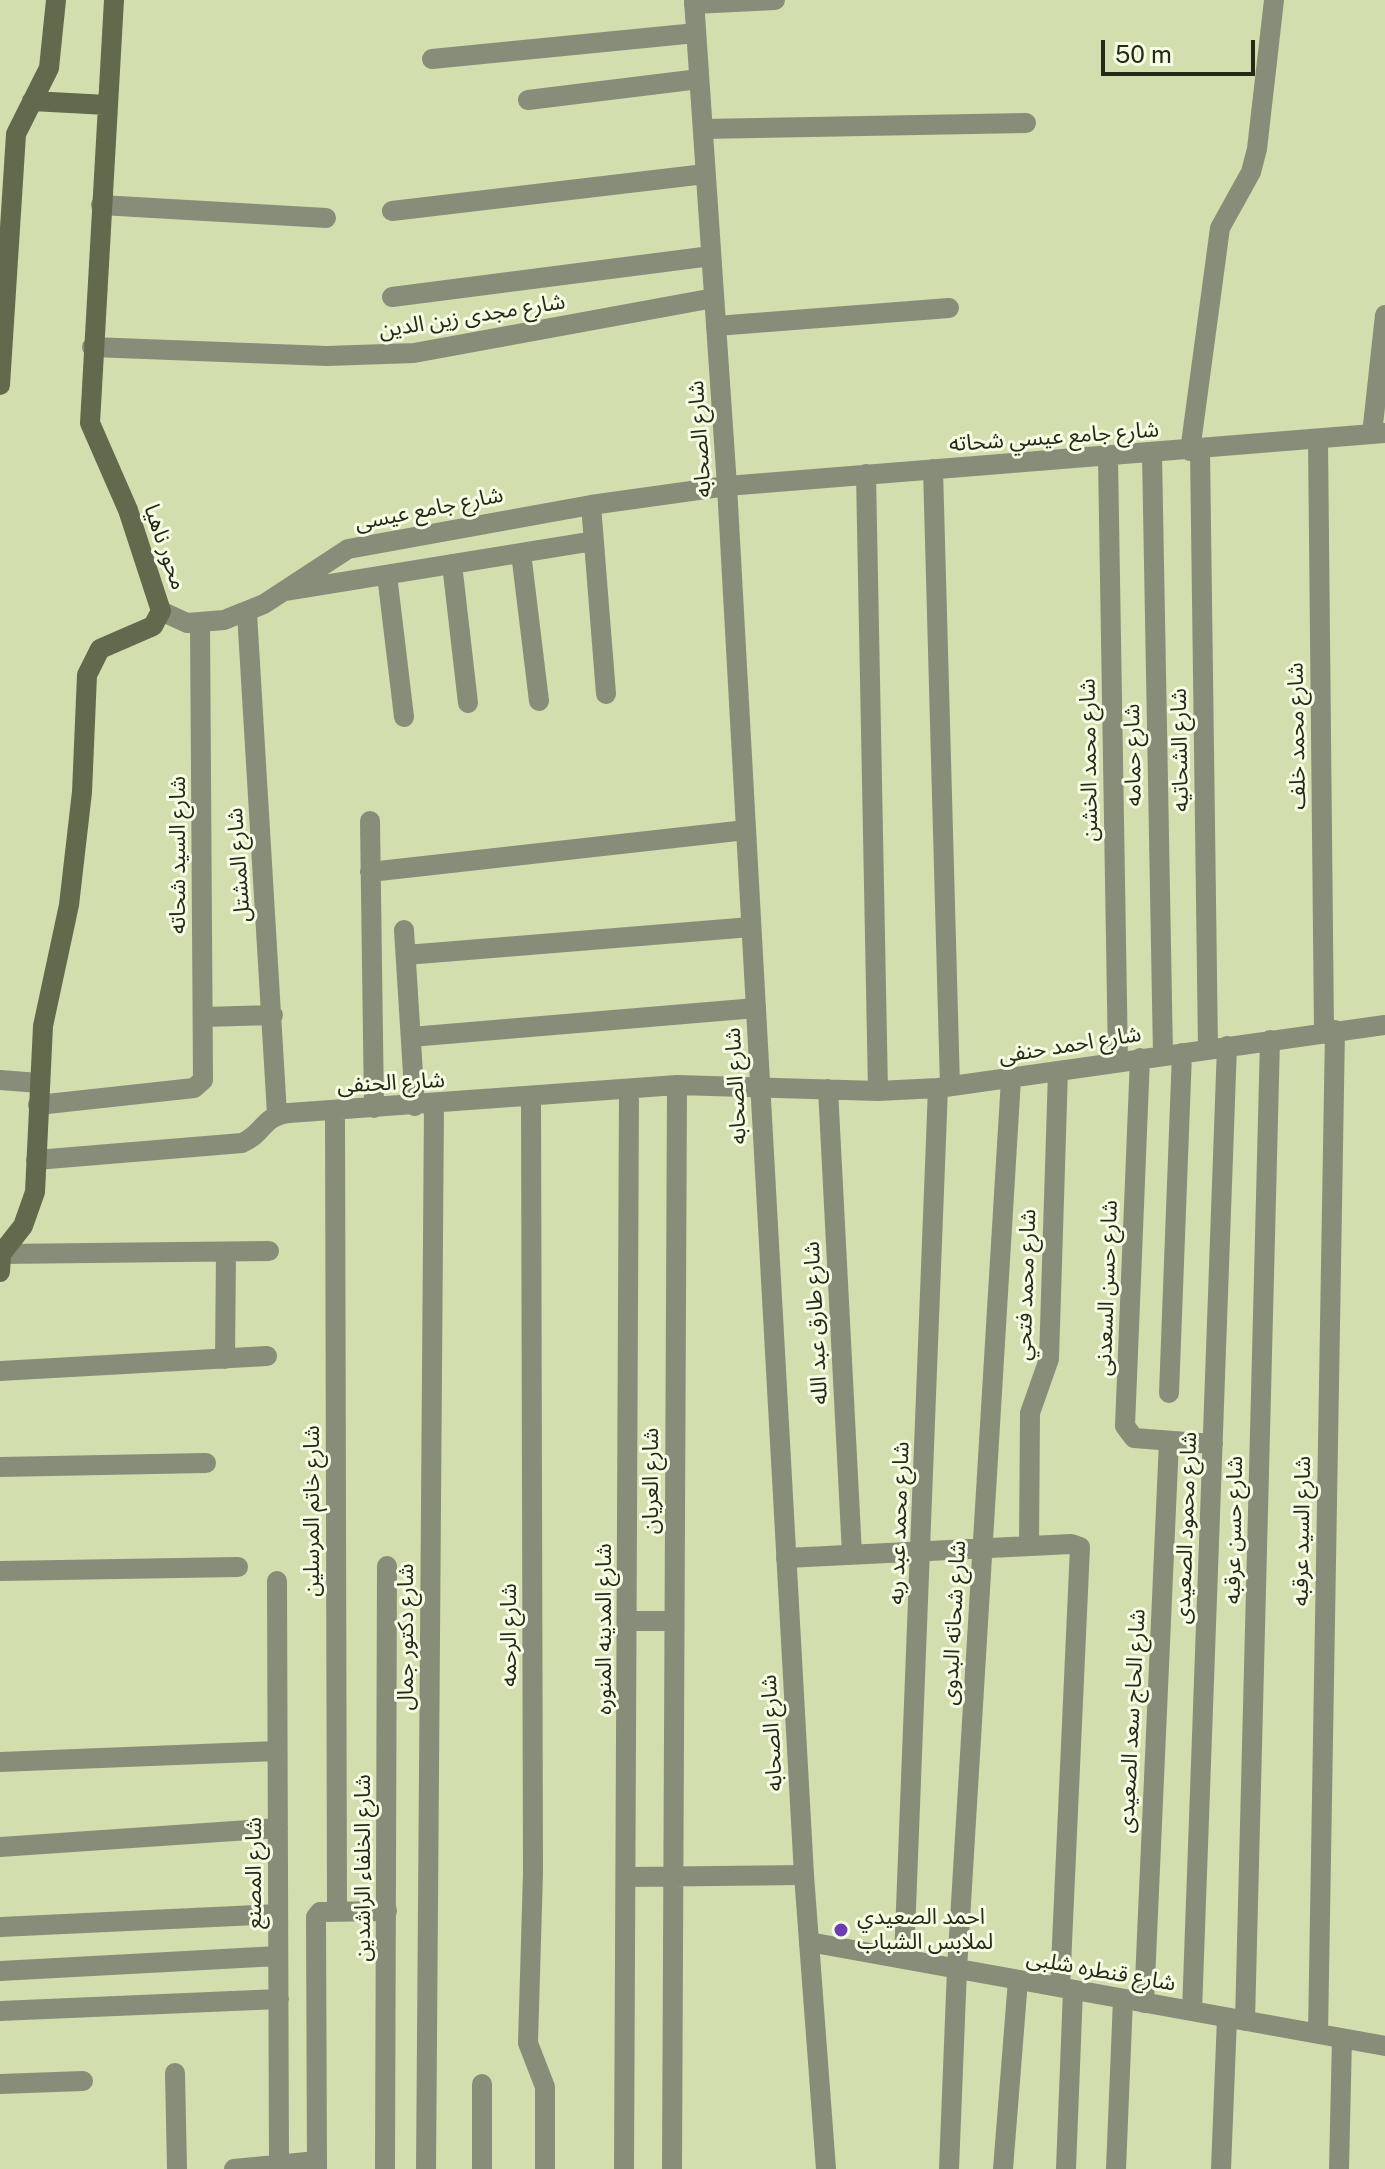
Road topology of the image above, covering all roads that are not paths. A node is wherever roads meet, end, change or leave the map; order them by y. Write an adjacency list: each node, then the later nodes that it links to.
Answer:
1 (56, 0): 10 (main road)
2 (114, 0): 11 (main road, محور ناهيا)
3 (775, 0): 5 (street)
4 (1274, 0): 30 (street, شارع الشحاتيه)
5 (694, 2): 6 (street, شارع الصحابه)
6 (696, 33): 7 (street); 8 (street, شارع الصحابه)
7 (432, 59)
8 (699, 79): 9 (street); 13 (street, شارع الصحابه)
9 (528, 100)
10 (32, 101): 11 (main road); 14 (main road)
11 (107, 105): 16 (main road, محور ناهيا)
12 (1026, 123): 13 (street)
13 (703, 129): 15 (street, شارع الصحابه)
14 (7, 163): 18 (main road)
15 (705, 174): 17 (street); 20 (street, شارع الصحابه)
16 (101, 205): 19 (street); 26 (main road, محور ناهيا)
17 (392, 211)
18 (5, 216): 27 (main road)
19 (326, 218)
20 (711, 256): 21 (street); 22 (street, شارع الصحابه)
21 (392, 297)
22 (714, 298): 25 (street, شارع الصحابه); 26 (street, شارع مجدى زين الدين)
23 (949, 308): 25 (street)
24 (1385, 315): 28 (street)
25 (716, 326): 35 (street, شارع الصحابه)
26 (92, 347): 42 (main road, محور ناهيا)
27 (0, 385)
28 (1378, 433): 29 (street, شارع جامع عيسي شحاته)
29 (1318, 439): 30 (street, شارع جامع عيسي شحاته); 59 (street, شارع محمد خلف)
30 (1195, 450): 31 (street, شارع جامع عيسي شحاته); 62 (street, شارع الشحاتيه)
31 (1152, 454): 32 (street, شارع جامع عيسي شحاته); 63 (street, شارع حمامه)
32 (1108, 458): 33 (street, شارع جامع عيسي شحاته); 65 (street, شارع محمد الخشن)
33 (933, 469): 34 (street, شارع جامع عيسي شحاته); 72 (street, شارع محمد عبد ربه)
34 (866, 474): 35 (street, شارع جامع عيسي شحاته); 75 (street)
35 (727, 486): 36 (street, شارع جامع عيسى); 50 (street, شارع الصحابه)
36 (591, 505): 37 (street); 41 (street, شارع جامع عيسى)
37 (594, 541): 38 (street); 45 (street)
38 (521, 553): 39 (street); 46 (street)
39 (452, 564): 40 (street); 47 (street)
40 (387, 575): 41 (street); 48 (street)
41 (279, 592): 43 (street, شارع جامع عيسى)
42 (161, 611): 44 (street, شارع جامع عيسى); 69 (main road, محور ناهيا)
43 (247, 613): 44 (street, شارع جامع عيسى); 56 (street, شارع المشتل)
44 (200, 623): 57 (street, شارع السيد شحاته)
45 (606, 694)
46 (539, 701)
47 (468, 703)
48 (404, 717)
49 (370, 821): 51 (street)
50 (746, 830): 51 (street); 52 (street, شارع الصحابه)
51 (370, 872): 79 (street)
52 (751, 927): 54 (street); 55 (street, شارع الصحابه)
53 (404, 930): 54 (street, شارع دكتور جمال)
54 (406, 955): 60 (street, شارع دكتور جمال)
55 (756, 1008): 60 (street); 71 (street, شارع الصحابه)
56 (273, 1015): 57 (street); 81 (street, شارع المشتل)
57 (203, 1017): 77 (street, شارع السيد شحاته)
58 (1385, 1025): 59 (street, شارع احمد حنفى)
59 (1329, 1031): 61 (street, شارع احمد حنفى); 128 (street, شارع السيد عرقبه)
60 (411, 1037): 78 (street, شارع دكتور جمال)
61 (1270, 1040): 62 (street, شارع احمد حنفى); 127 (street, شارع حسن عرقبه)
62 (1217, 1048): 63 (street, شارع احمد حنفى); 91 (street, شارع محمود الصعيدى)
63 (1173, 1054): 64 (street, شارع احمد حنفى); 89 (street, شارع حمامه)
64 (1140, 1058): 65 (street, شارع احمد حنفى); 90 (street, شارع حسن السعدنى)
65 (1118, 1061): 66 (street, شارع احمد حنفى)
66 (1058, 1071): 67 (street, شارع احمد حنفى); 94 (street, شارع محمد فتحي)
67 (1011, 1079): 72 (street, شارع احمد حنفى); 95 (street, شارع شحاته البدوى)
68 (0, 1080): 69 (street)
69 (39, 1083): 77 (main road, محور ناهيا)
70 (677, 1085): 71 (street, شارع الحنفى); 73 (street, شارع الحنفى); 104 (street, شارع العريان)
71 (760, 1085): 74 (street, شارع احمد حنفى); 98 (street, شارع الصحابه)
72 (944, 1087): 75 (street, شارع احمد حنفى); 96 (street, شارع محمد عبد ربه)
73 (629, 1089): 76 (street, شارع الحنفى); 103 (street, شارع المدينه المنوره)
74 (828, 1089): 75 (street, شارع احمد حنفى); 97 (street, شارع طارق عبد الله)
75 (878, 1091)
76 (531, 1097): 78 (street, شارع الحنفى); 142 (street, شارع الرحمه)
77 (38, 1105): 82 (main road, محور ناهيا)
78 (424, 1106): 79 (street, شارع الحنفى); 140 (street, شارع دكتور جمال)
79 (374, 1108): 80 (street, شارع الحنفى)
80 (335, 1110): 81 (street, شارع الحنفى); 112 (street, شارع خاتم المرسلين)
81 (277, 1114): 82 (street)
82 (36, 1160): 85 (main road, محور ناهيا)
83 (269, 1251): 84 (street)
84 (226, 1252): 85 (street); 87 (street)
85 (0, 1259)
86 (267, 1356): 87 (street)
87 (225, 1359): 88 (street)
88 (0, 1371)
89 (1169, 1393)
90 (1169, 1441): 91 (street, شارع حسن السعدنى); 124 (street, شارع الحاج سعد الصعيدى)
91 (1213, 1444): 126 (street, شارع محمود الصعيدى)
92 (206, 1463): 93 (street)
93 (0, 1467)
94 (1029, 1546): 95 (street); 122 (street)
95 (983, 1548): 96 (street); 119 (street, شارع شحاته البدوى)
96 (922, 1551): 97 (street); 118 (street, شارع محمد عبد ربه)
97 (852, 1554): 98 (street)
98 (786, 1558): 109 (street, شارع الصحابه)
99 (387, 1566): 113 (street, شارع الخلفاء الراشدين)
100 (238, 1567): 101 (street)
101 (0, 1571)
102 (277, 1581): 105 (street, شارع المصنع)
103 (629, 1621): 104 (street); 111 (street, شارع المدينه المنوره)
104 (674, 1621): 110 (street, شارع العريان)
105 (277, 1751): 106 (street); 107 (street, شارع المصنع)
106 (0, 1762)
107 (278, 1828): 108 (street); 114 (street, شارع المصنع)
108 (0, 1847)
109 (804, 1875): 110 (street); 116 (street, شارع الصحابه)
110 (673, 1876): 111 (street); 144 (street, شارع العريان)
111 (627, 1877): 143 (street, شارع المدينه المنوره)
112 (337, 1911): 113 (street); 136 (street)
113 (387, 1911): 139 (street, شارع الخلفاء الراشدين)
114 (278, 1914): 115 (street); 117 (street, شارع المصنع)
115 (0, 1927)
116 (809, 1942): 118 (street, شارع قنطره شلبى); 145 (street, شارع الصحابه)
117 (278, 1956): 120 (street); 123 (street, شارع المصنع)
118 (904, 1959): 119 (street, شارع قنطره شلبى)
119 (957, 1969): 121 (street, شارع قنطره شلبى); 146 (street, شارع شحاته البدوى)
120 (0, 1971)
121 (1018, 1980): 122 (street, شارع قنطره شلبى); 147 (street)
122 (1066, 1989): 124 (street, شارع قنطره شلبى); 148 (street)
123 (279, 1999): 125 (street); 135 (street, شارع المصنع)
124 (1133, 2001): 126 (street, شارع قنطره شلبى); 149 (street, شارع الحاج سعد الصعيدى)
125 (0, 2011)
126 (1192, 2011): 127 (street, شارع قنطره شلبى)
127 (1236, 2019): 128 (street, شارع قنطره شلبى); 150 (street, شارع حسن عرقبه)
128 (1318, 2034): 129 (street, شارع قنطره شلبى)
129 (1342, 2038): 130 (street, شارع قنطره شلبى); 151 (street)
130 (1385, 2046)
131 (175, 2073): 137 (street)
132 (83, 2081): 133 (street)
133 (0, 2084)
134 (482, 2084): 141 (street)
135 (279, 2165): 136 (street); 138 (street)
136 (317, 2165)
137 (177, 2169)
138 (234, 2169)
139 (385, 2169)
140 (426, 2169)
141 (482, 2169)
142 (545, 2169)
143 (624, 2169)
144 (672, 2169)
145 (826, 2169)
146 (949, 2169)
147 (1003, 2169)
148 (1066, 2169)
149 (1116, 2169)
150 (1221, 2169)
151 (1339, 2169)

